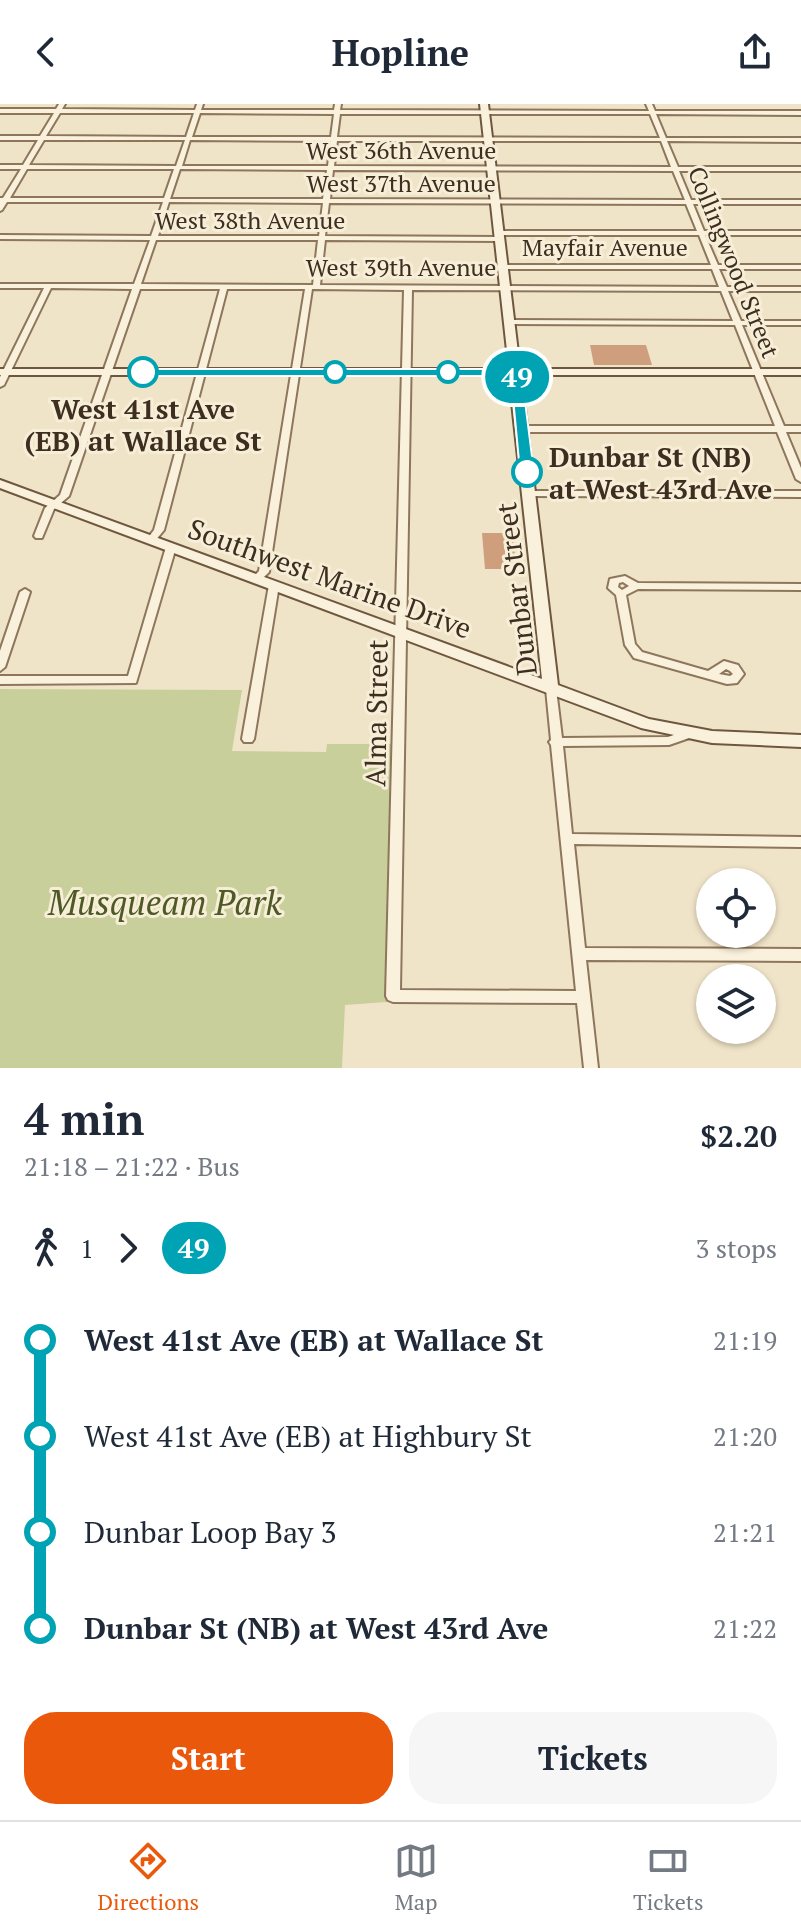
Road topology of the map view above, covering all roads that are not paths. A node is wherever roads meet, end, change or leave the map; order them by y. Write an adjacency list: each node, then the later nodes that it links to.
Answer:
1 (62, 104): 7 (street)
2 (649, 104): 8 (street, Collingwood Street)
3 (199, 108): 4 (street); 7 (street); 12 (street)
4 (338, 108): 5 (street); 13 (street)
5 (484, 108): 8 (street); 14 (main road, Dunbar Street)
6 (0, 111): 7 (street)
7 (57, 111): 11 (street)
8 (652, 112): 9 (street); 15 (street, Collingwood Street)
9 (801, 113)
10 (0, 138): 11 (street)
11 (41, 138): 12 (street); 18 (street)
12 (188, 138): 13 (street); 19 (street)
13 (334, 139): 14 (street); 20 (street)
14 (488, 139): 15 (street); 21 (main road, Dunbar Street)
15 (663, 139): 16 (street); 22 (street, Collingwood Street)
16 (801, 140)
17 (0, 167): 18 (street, West 36th Avenue)
18 (24, 168): 19 (street, West 36th Avenue); 24 (street)
19 (177, 168): 20 (street, West 36th Avenue); 25 (street)
20 (331, 168): 21 (street, West 36th Avenue); 26 (street)
21 (492, 169): 22 (street, West 36th Avenue); 27 (main road, Dunbar Street)
22 (675, 169): 23 (street, West 36th Avenue); 28 (street, Collingwood Street)
23 (801, 169)
24 (3, 200): 25 (street, West 37th Avenue); 30 (street)
25 (166, 200): 26 (street, West 37th Avenue); 35 (street)
26 (327, 201): 27 (street, West 37th Avenue); 36 (street)
27 (496, 201): 28 (street, West 37th Avenue); 33 (main road, Dunbar Street)
28 (687, 201): 29 (street, West 37th Avenue); 31 (street, Collingwood Street)
29 (801, 202)
30 (0, 209)
31 (700, 233): 32 (street, West 38th Avenue); 33 (street, West 38th Avenue); 38 (street, Collingwood Street)
32 (801, 233)
33 (500, 236): 36 (street, West 38th Avenue); 37 (main road, Dunbar Street)
34 (0, 237): 35 (street, West 38th Avenue)
35 (153, 238): 36 (street, West 38th Avenue); 42 (street)
36 (323, 238): 44 (street)
37 (504, 267): 38 (street, Mayfair Avenue); 46 (main road, Dunbar Street)
38 (714, 267): 39 (street, Mayfair Avenue); 47 (street, Collingwood Street)
39 (801, 267)
40 (0, 286): 41 (street, West 39th Avenue)
41 (48, 287): 42 (street, West 39th Avenue); 53 (street)
42 (137, 287): 43 (street, West 39th Avenue); 54 (street)
43 (224, 287): 44 (street, West 39th Avenue); 55 (street)
44 (312, 287): 45 (street, West 39th Avenue); 56 (street)
45 (408, 287): 46 (street, West 39th Avenue); 57 (street, Alma Street)
46 (507, 287): 47 (street, West 39th Avenue); 49 (main road, Dunbar Street)
47 (722, 288): 48 (street, West 39th Avenue); 50 (street, Collingwood Street)
48 (801, 289)
49 (511, 322): 50 (street); 58 (main road, Dunbar Street)
50 (736, 323): 51 (street); 52 (street, Collingwood Street)
51 (801, 323)
52 (757, 371): 58 (main road); 59 (main road); 62 (street, Collingwood Street)
53 (3, 372): 54 (main road); 60 (street)
54 (109, 372): 55 (main road); 68 (street)
55 (202, 372): 56 (main road); 70 (street)
56 (296, 372): 57 (main road); 72 (street)
57 (407, 372): 58 (main road); 76 (street, Alma Street)
58 (516, 372): 61 (main road, Dunbar Street)
59 (801, 372)
60 (0, 385)
61 (522, 429): 62 (street); 66 (main road, Dunbar Street)
62 (781, 429): 63 (street); 64 (street, Collingwood Street)
63 (801, 429)
64 (801, 479)
65 (0, 484): 68 (main road, Southwest Marine Drive)
66 (529, 494): 67 (street); 80 (main road, Dunbar Street)
67 (801, 494)
68 (55, 504): 69 (street); 70 (main road, Southwest Marine Drive)
69 (39, 536)
70 (152, 539): 71 (main road, Southwest Marine Drive)
71 (171, 547): 72 (main road, Southwest Marine Drive); 79 (street)
72 (257, 578): 73 (main road, Southwest Marine Drive)
73 (274, 585): 76 (main road, Southwest Marine Drive); 82 (street)
74 (801, 587): 78 (street)
75 (25, 592): 77 (street)
76 (402, 633): 80 (main road, Southwest Marine Drive); 89 (street, Alma Street)
77 (0, 667)
78 (710, 675)
79 (0, 680)
80 (551, 689): 81 (main road, Southwest Marine Drive); 84 (street, Dunbar Street)
81 (688, 734): 83 (main road, Southwest Marine Drive); 84 (street, Southwest Marine Drive)
82 (248, 739)
83 (801, 741)
84 (555, 742): 85 (street, Dunbar Street)
85 (566, 839): 86 (street); 87 (street, Dunbar Street)
86 (801, 842)
87 (578, 954): 88 (street); 89 (street, Dunbar Street)
88 (801, 955)
89 (583, 997): 90 (street, Dunbar Street)
90 (591, 1068)

